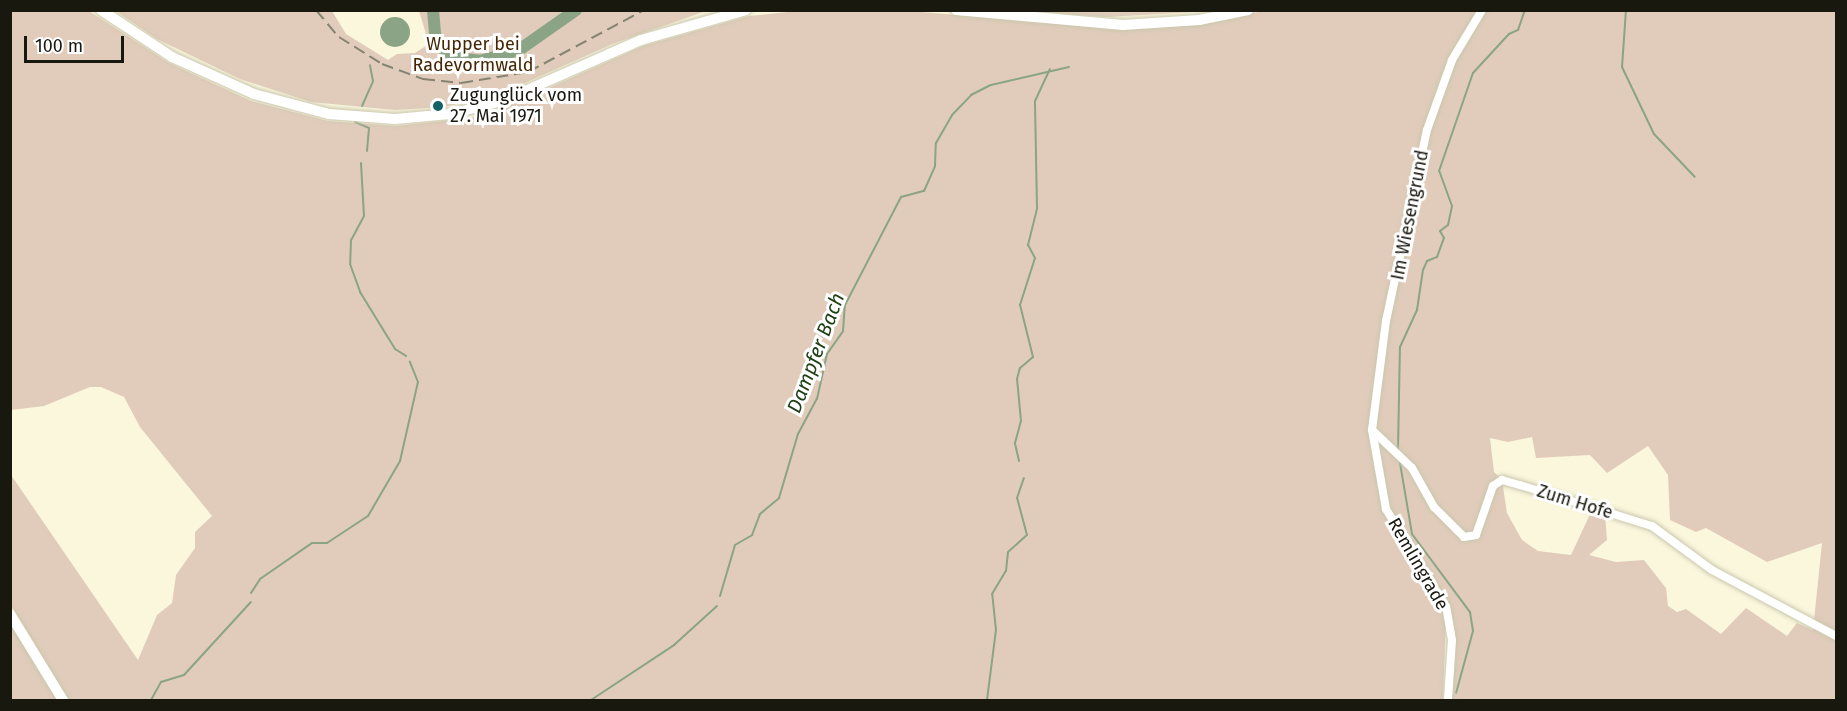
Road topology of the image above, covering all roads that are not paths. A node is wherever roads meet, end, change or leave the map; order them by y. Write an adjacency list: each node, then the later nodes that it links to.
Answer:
1 (101, 10): 2 (main road)
2 (746, 10)
3 (956, 10): 4 (main road)
4 (1248, 10)
5 (1482, 10): 6 (street, Im Wiesengrund)
6 (1372, 430): 8 (street, Zum Hofe); 10 (street, Remlingrade)
7 (10, 614): 9 (main road)
8 (1836, 636)
9 (63, 700)
10 (1448, 700)

